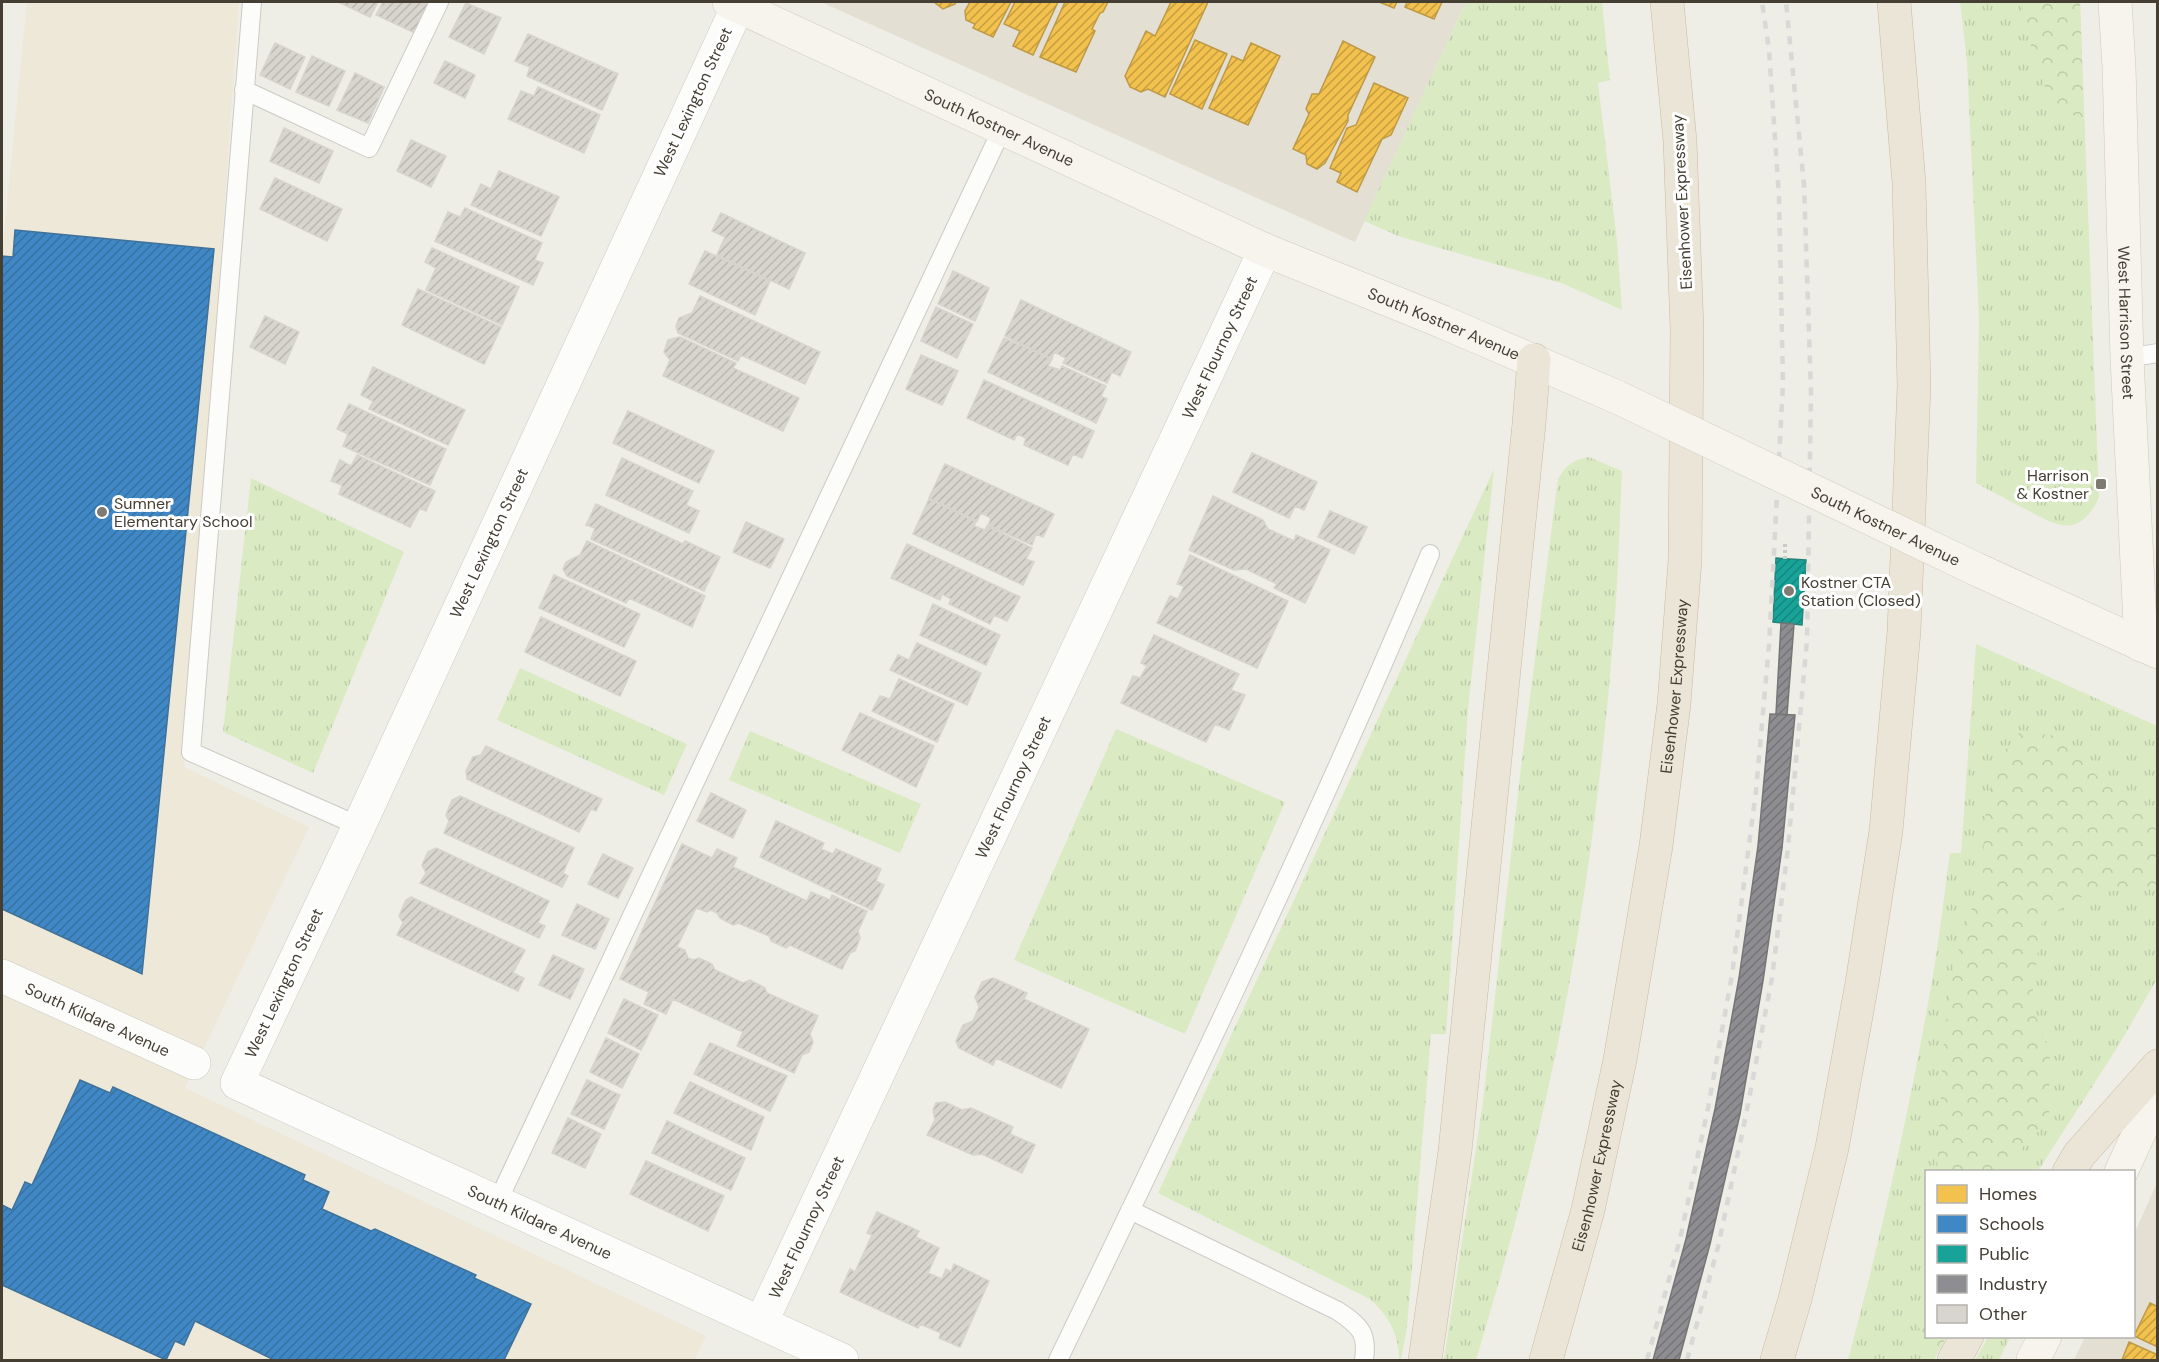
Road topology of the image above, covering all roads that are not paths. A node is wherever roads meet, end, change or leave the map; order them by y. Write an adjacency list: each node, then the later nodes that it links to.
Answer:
1 (252, 2): 7 (lane)
2 (440, 2): 7 (lane)
3 (1667, 2): 31 (highway, Eisenhower Expressway)
4 (1894, 2): 32 (highway)
5 (2115, 2): 10 (street, West Harrison Street)
6 (736, 3): 8 (street, South Kostner Avenue); 14 (street, West Lexington Street)
7 (244, 90): 14 (lane)
8 (1002, 129): 9 (street, South Kostner Avenue); 22 (lane)
9 (1265, 250): 11 (street, South Kostner Avenue); 24 (street, West Flournoy Street)
10 (2142, 356): 13 (street, West Harrison Street)
11 (1534, 360): 13 (street, South Kostner Avenue, bridge); 30 (highway)
12 (1430, 554): 23 (lane)
13 (2149, 649)
14 (359, 826): 18 (street, West Lexington Street)
15 (2, 976): 16 (street, South Kildare Avenue)
16 (194, 1063)
17 (2157, 1066): 20 (highway)
18 (237, 1083): 22 (street, South Kildare Avenue)
19 (2157, 1092): 21 (street)
20 (2069, 1170)
21 (2122, 1170)
22 (497, 1203): 24 (street, South Kildare Avenue)
23 (1131, 1210): 28 (lane); 29 (lane)
24 (761, 1323): 27 (street, South Kildare Avenue)
25 (1966, 1338): 33 (highway)
26 (2043, 1338): 34 (street)
27 (842, 1360)
28 (1058, 1360)
29 (1364, 1360)
30 (1425, 1360)
31 (1546, 1360)
32 (1777, 1360)
33 (1954, 1360)
34 (2033, 1360)

